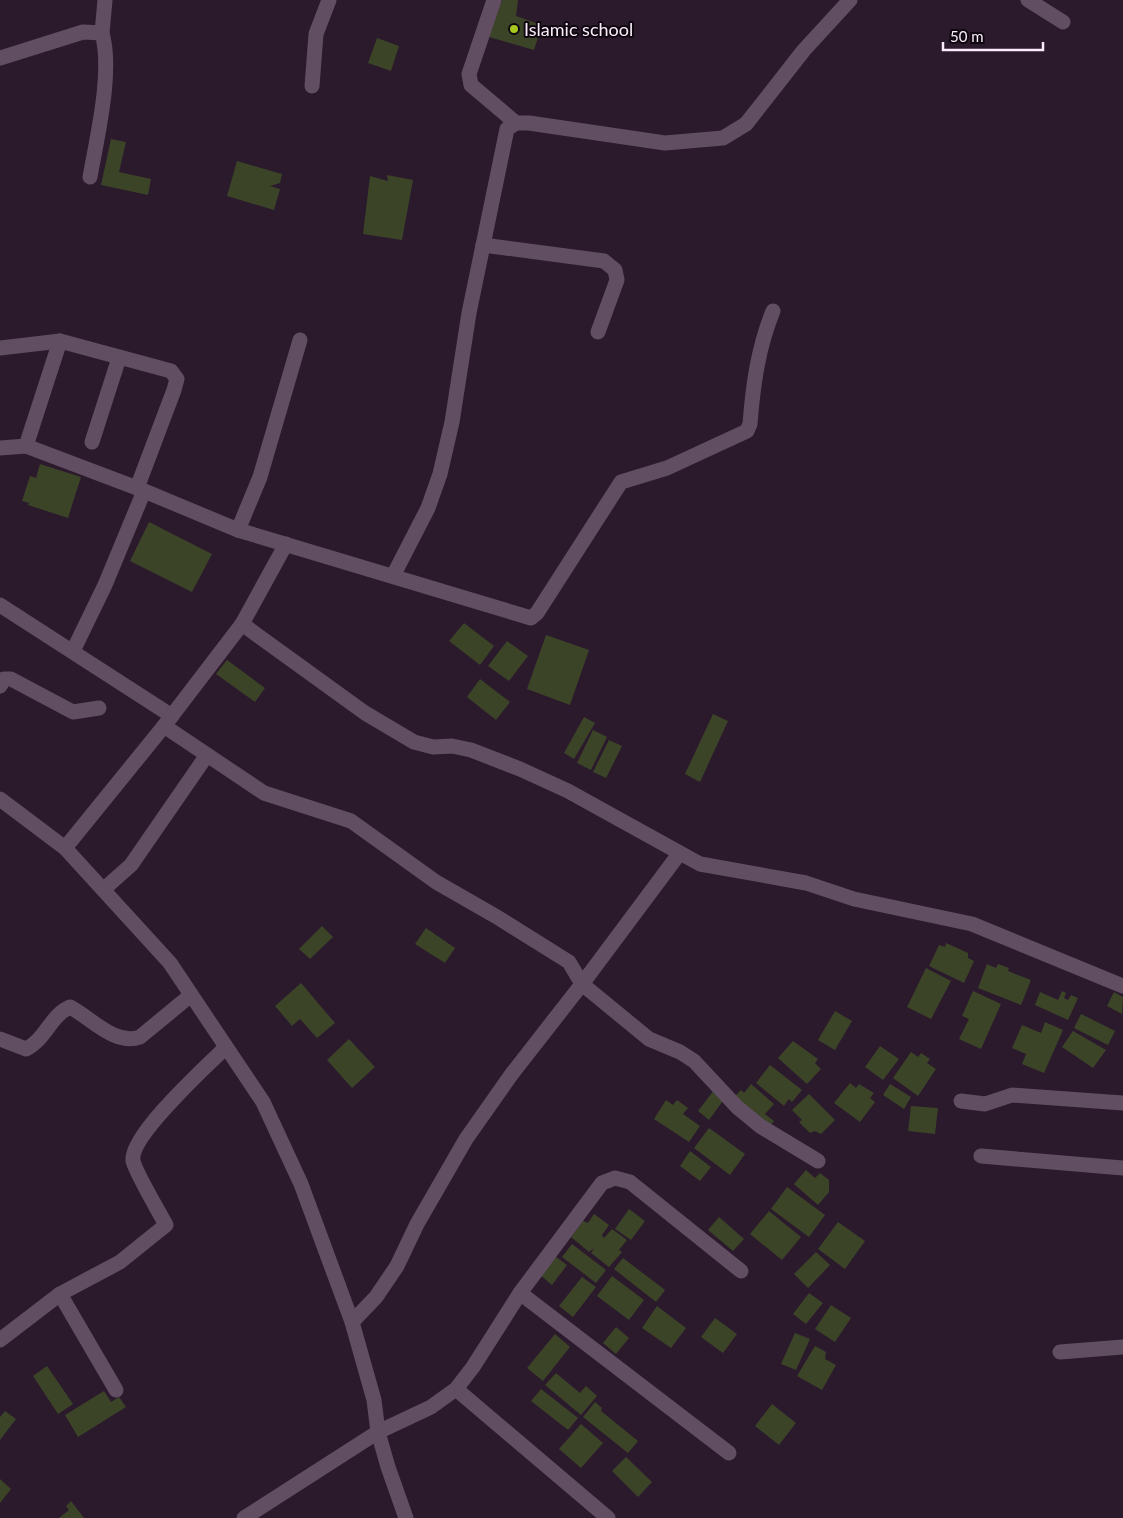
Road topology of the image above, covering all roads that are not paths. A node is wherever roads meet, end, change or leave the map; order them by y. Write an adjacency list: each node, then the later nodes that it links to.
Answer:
1 (105, 0): 7 (street)
2 (329, 0): 9 (street)
3 (494, 0): 10 (street)
4 (850, 0): 10 (street)
5 (1028, 0): 6 (street)
6 (1063, 22)
7 (102, 33): 8 (street); 11 (street)
8 (0, 58)
9 (312, 86)
10 (516, 123): 12 (street)
11 (90, 177)
12 (483, 245): 14 (street); 25 (street)
13 (773, 311): 25 (street)
14 (598, 332)
15 (300, 340): 23 (street)
16 (60, 341): 17 (street); 18 (street); 20 (street)
17 (0, 348)
18 (119, 358): 19 (street); 22 (street)
19 (92, 442)
20 (26, 446): 21 (street); 22 (street)
21 (0, 448)
22 (141, 489): 23 (street); 28 (street)
23 (238, 530): 24 (street)
24 (286, 544): 25 (street); 27 (street)
25 (393, 576)
26 (0, 605): 28 (street)
27 (242, 624): 31 (street); 35 (street)
28 (73, 651): 31 (street)
29 (0, 686): 30 (street)
30 (99, 708)
31 (168, 721): 32 (street); 34 (street)
32 (207, 755): 36 (street); 37 (street)
33 (0, 799): 34 (street)
34 (65, 848): 36 (street)
35 (679, 854): 37 (street); 38 (street)
36 (104, 889): 39 (street)
37 (582, 984): 45 (street); 50 (street)
38 (1123, 986)
39 (191, 995): 40 (street); 41 (street)
40 (0, 1039)
41 (226, 1047): 49 (street); 50 (street)
42 (961, 1102): 43 (street)
43 (1123, 1103)
44 (981, 1156): 46 (street)
45 (818, 1161)
46 (1123, 1168)
47 (741, 1271): 48 (street)
48 (520, 1293): 54 (street); 57 (street)
49 (60, 1294): 51 (street); 55 (street)
50 (352, 1322): 56 (street)
51 (0, 1340)
52 (1123, 1347): 53 (street)
53 (1060, 1352)
54 (456, 1389): 56 (street); 60 (street)
55 (116, 1390)
56 (378, 1432): 58 (street); 59 (street)
57 (729, 1453)
58 (244, 1518)
59 (406, 1518)
60 (608, 1518)

